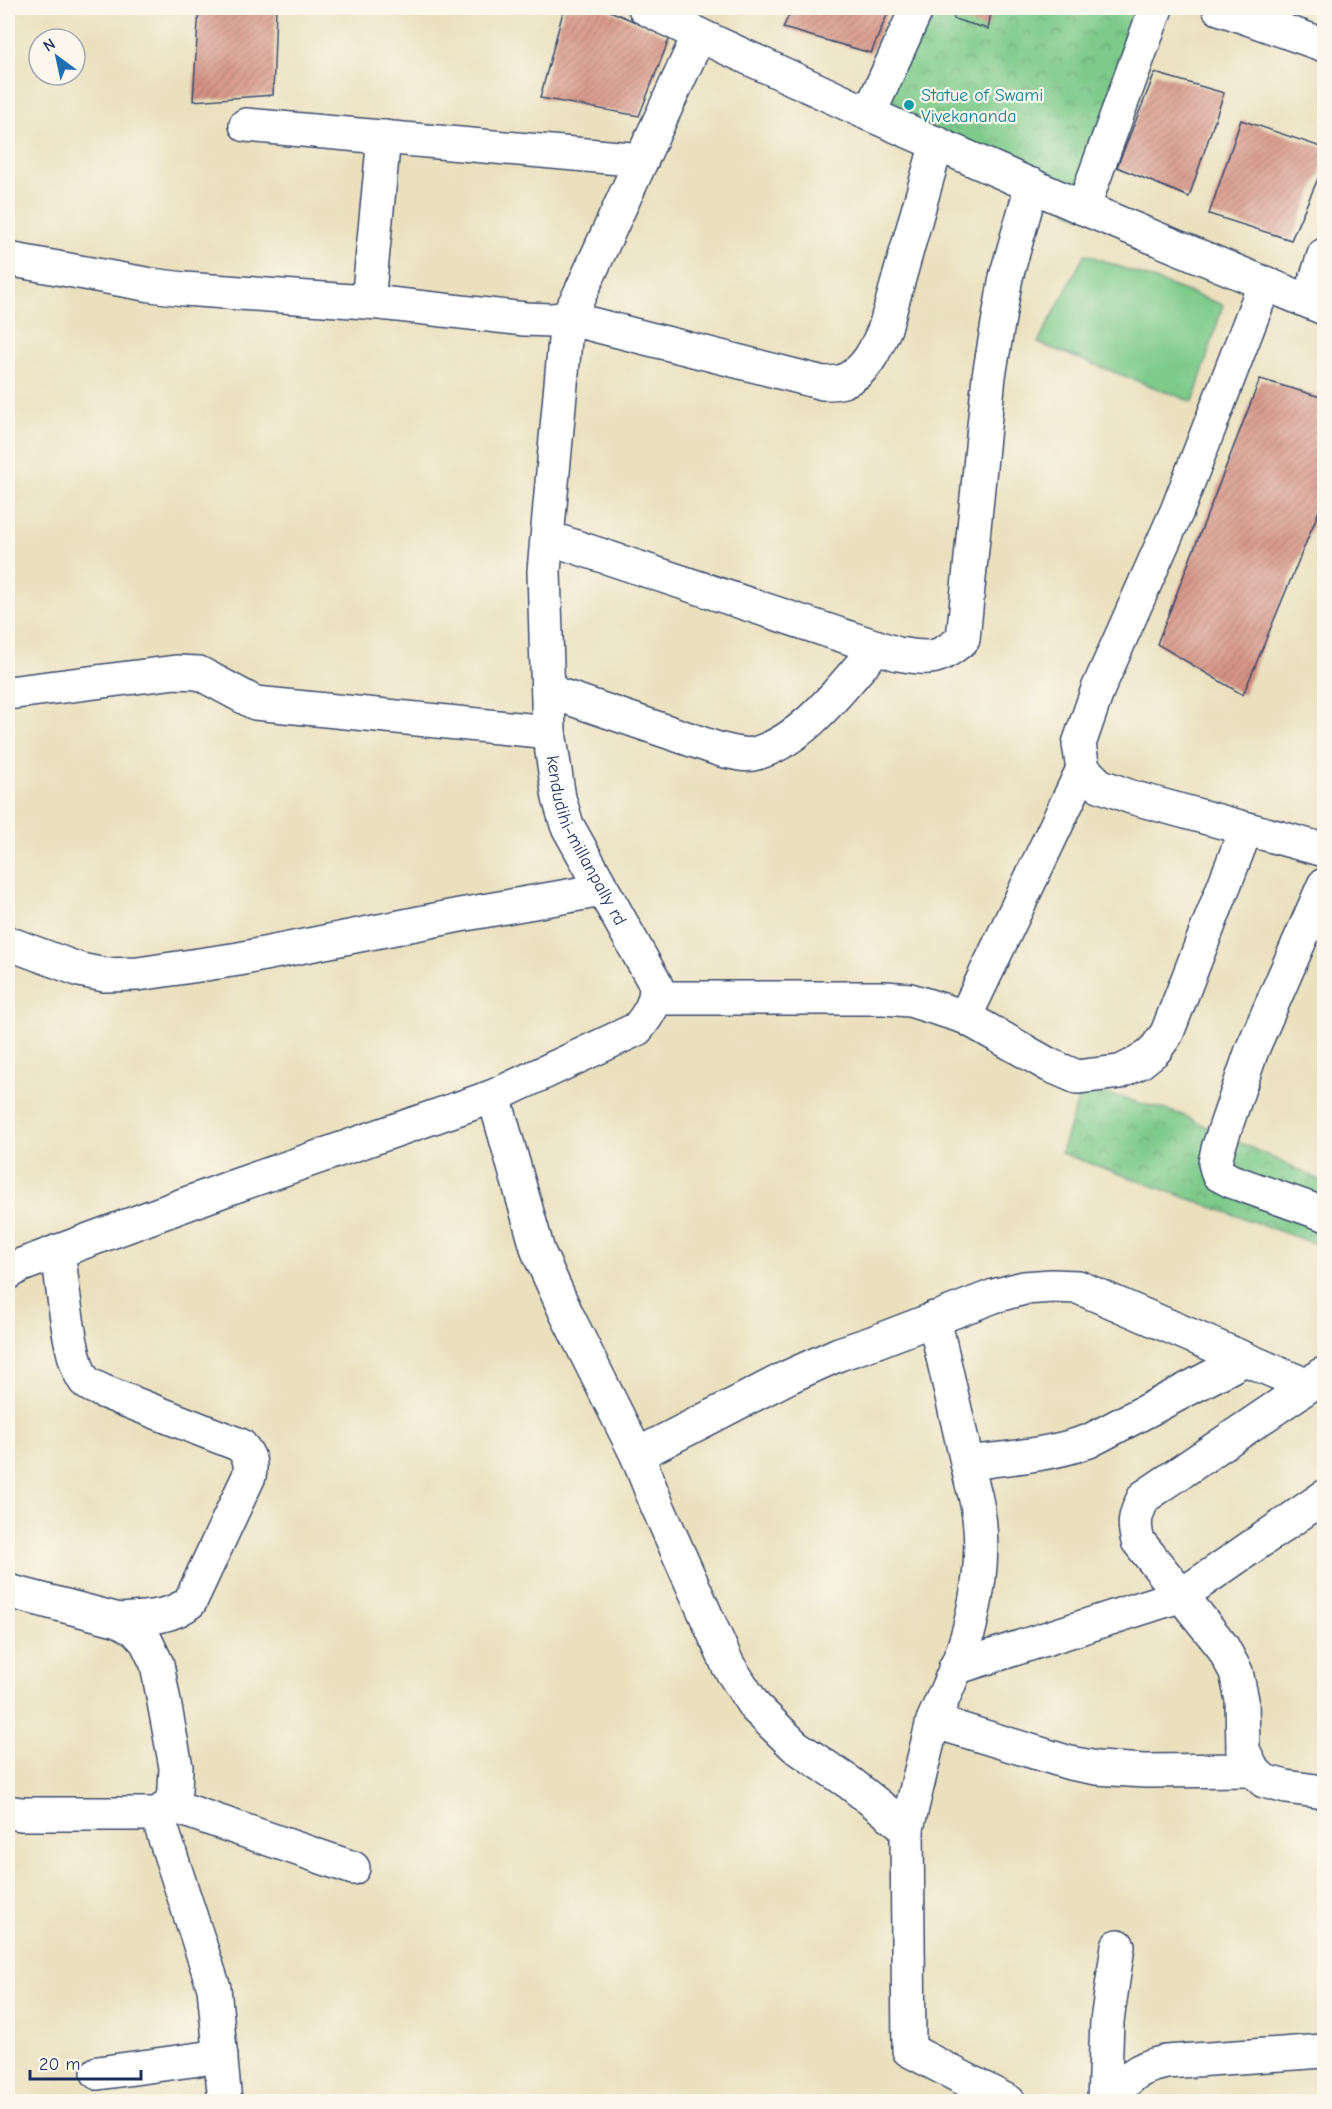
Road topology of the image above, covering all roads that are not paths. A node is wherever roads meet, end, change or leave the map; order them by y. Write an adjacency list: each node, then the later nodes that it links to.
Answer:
1 (645, 8): 5 (street)
2 (917, 8): 7 (street)
3 (1156, 8): 13 (street)
4 (1219, 8): 6 (street)
5 (699, 35): 7 (street); 11 (street)
6 (1324, 45)
7 (869, 114): 10 (street)
8 (246, 125): 9 (street)
9 (384, 137): 11 (street); 17 (street)
10 (937, 143): 12 (street); 19 (street)
11 (642, 160): 19 (street)
12 (1032, 185): 13 (street); 21 (street)
13 (1083, 208): 16 (street)
14 (1324, 255): 18 (street)
15 (8, 259): 17 (street)
16 (1265, 283): 18 (street); 25 (street)
17 (368, 302): 19 (street)
18 (1316, 305)
19 (567, 318): 20 (street, kendudihi-millanpally rd)
20 (549, 538): 21 (street); 22 (street, kendudihi-millanpally rd)
21 (877, 647): 22 (street)
22 (548, 691): 24 (street, kendudihi-millanpally rd)
23 (8, 693): 24 (street)
24 (549, 732): 29 (street, kendudihi-millanpally rd)
25 (1083, 769): 26 (street); 32 (street)
26 (1246, 829): 27 (street); 32 (street)
27 (1324, 850)
28 (1324, 885): 34 (street)
29 (603, 890): 30 (street); 31 (street, kendudihi-millanpally rd)
30 (8, 943)
31 (656, 999): 32 (street); 33 (street)
32 (965, 1017)
33 (494, 1096): 35 (street); 40 (street)
34 (1324, 1214)
35 (58, 1251): 36 (street); 45 (street)
36 (8, 1273)
37 (934, 1318): 38 (street); 40 (street); 41 (street)
38 (1245, 1359): 39 (street); 41 (street)
39 (1316, 1379): 44 (street)
40 (637, 1455): 52 (street)
41 (967, 1463): 46 (street)
42 (1324, 1497): 44 (street)
43 (8, 1591): 45 (street)
44 (1182, 1595): 46 (street); 48 (street)
45 (119, 1620): 50 (street)
46 (955, 1668): 47 (street)
47 (933, 1721): 48 (street); 52 (street)
48 (1252, 1770): 49 (street)
49 (1324, 1792)
50 (163, 1810): 51 (street); 53 (street); 56 (street)
51 (8, 1812)
52 (907, 1828): 59 (street)
53 (353, 1868)
54 (1118, 1946): 60 (street)
55 (1324, 2051): 61 (street)
56 (221, 2056): 57 (street); 58 (street)
57 (98, 2073)
58 (225, 2102)
59 (1009, 2102)
60 (1104, 2102)
61 (1111, 2102)

